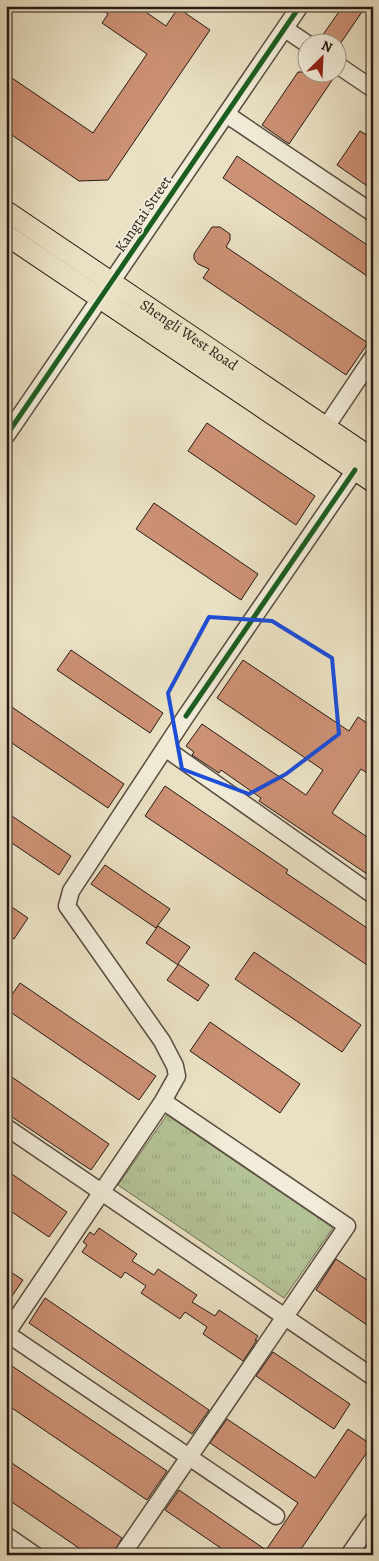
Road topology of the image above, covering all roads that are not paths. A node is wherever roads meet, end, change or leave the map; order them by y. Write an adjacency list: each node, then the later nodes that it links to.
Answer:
1 (300, 6): 2 (street, Kangtai Street)
2 (285, 29): 3 (street); 6 (street, Kangtai Street)
3 (296, 36)
4 (346, 70): 5 (street)
5 (373, 88)
6 (226, 114): 8 (street); 10 (street, Kangtai Street)
7 (6, 211): 10 (main road, Shengli West Road)
8 (373, 213)
9 (6, 235): 10 (main road, Shengli West Road)
10 (106, 290): 12 (main road, Shengli West Road); 13 (street, Kangtai Street); 15 (main road, Shengli West Road)
11 (373, 357): 12 (street)
12 (326, 427): 14 (main road, Shengli West Road)
13 (6, 436)
14 (373, 459)
15 (355, 470): 16 (main road, Shengli West Road); 17 (street)
16 (373, 482)
17 (165, 748): 18 (street); 19 (street)
18 (373, 895)
19 (163, 1101): 21 (street); 22 (street)
20 (6, 1127): 21 (street)
21 (102, 1193): 22 (street); 23 (street)
22 (285, 1317): 24 (street); 25 (street)
23 (6, 1333): 25 (street)
24 (373, 1377)
25 (189, 1457): 26 (street); 30 (street)
26 (276, 1516)
27 (373, 1520): 31 (street)
28 (6, 1535): 29 (street)
29 (35, 1555)
30 (122, 1555)
31 (349, 1555)

